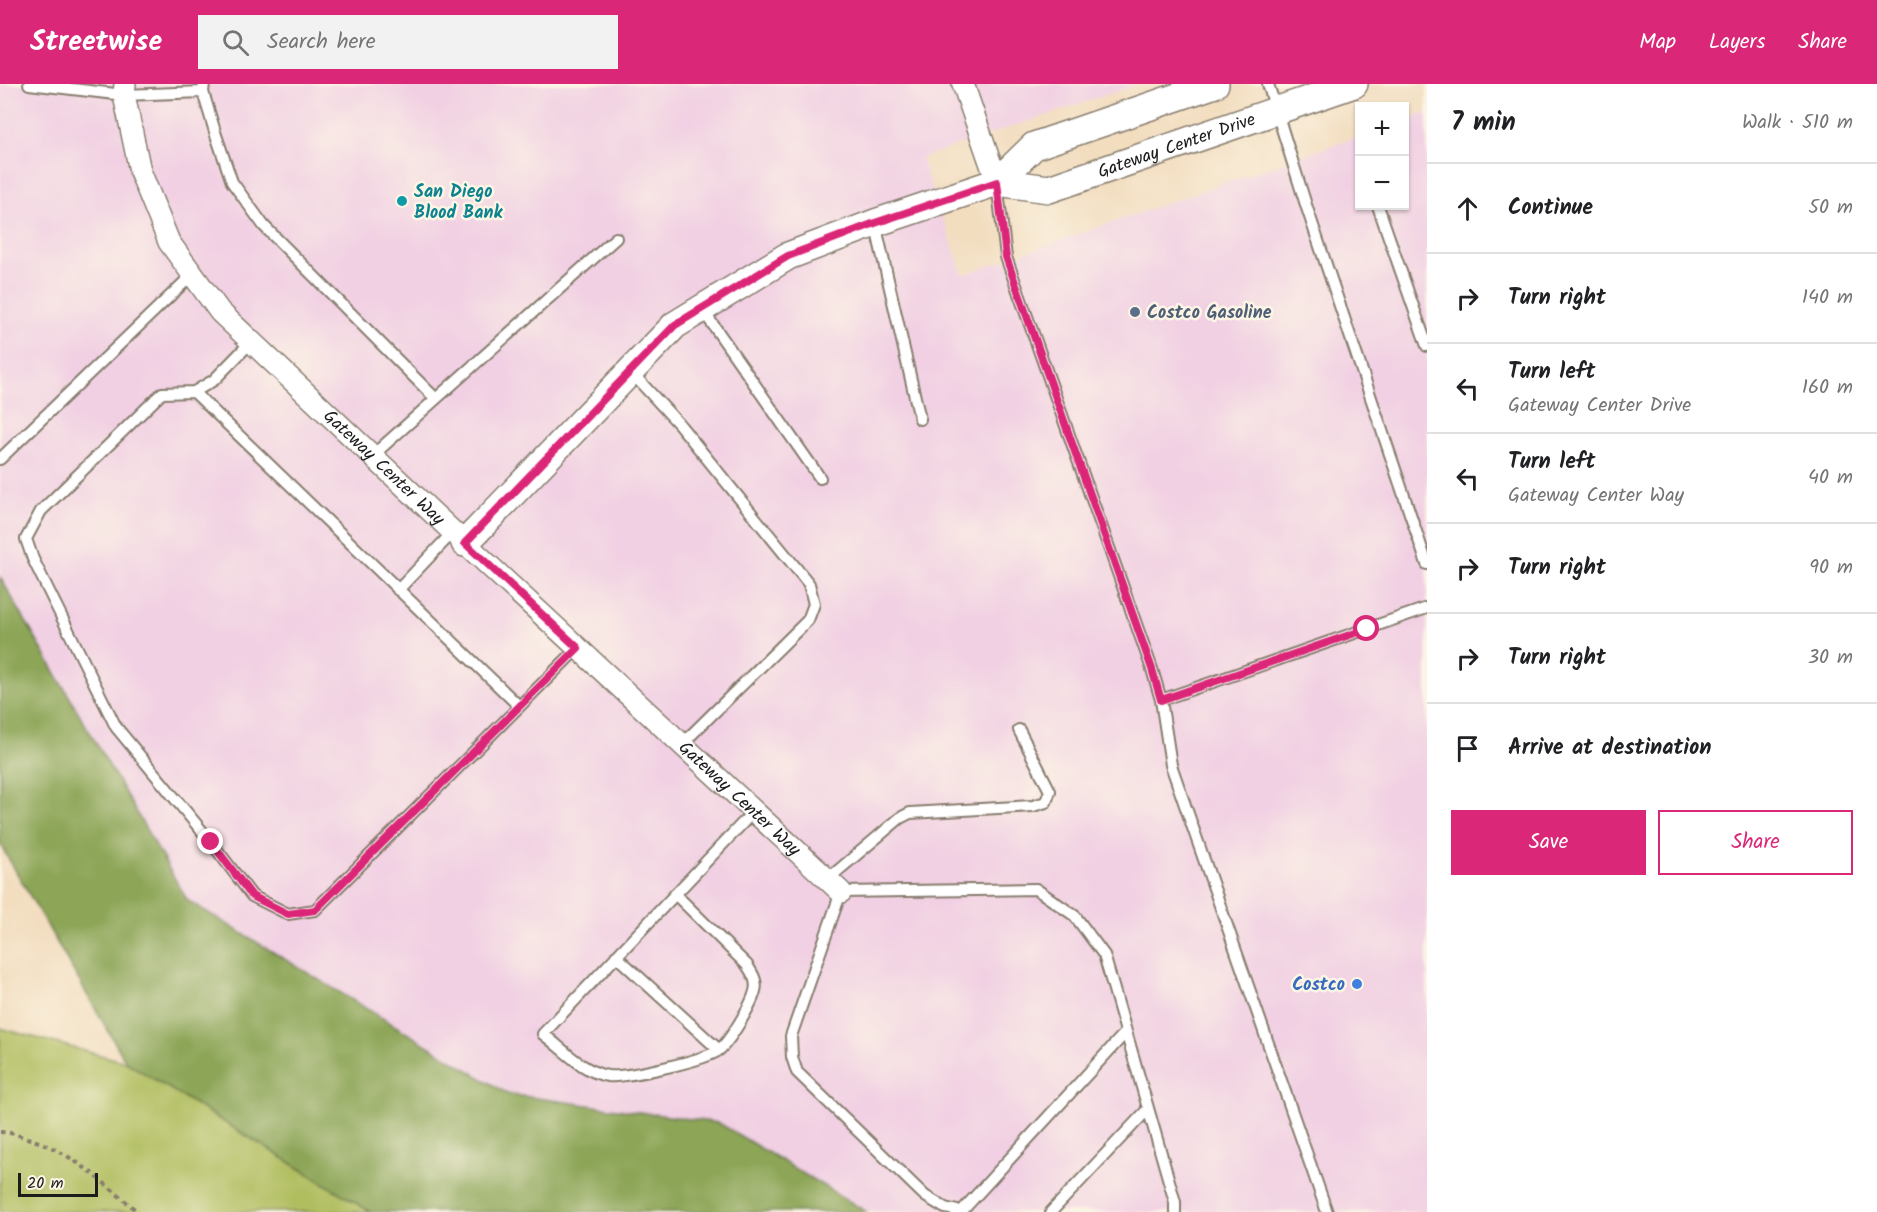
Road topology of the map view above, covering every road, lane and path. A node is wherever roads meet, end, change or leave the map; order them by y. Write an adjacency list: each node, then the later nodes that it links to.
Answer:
1 (29, 84): 7 (lane)
2 (963, 84): 9 (street)
3 (1215, 84): 9 (street, Gateway Center Drive)
4 (1268, 84): 8 (lane)
5 (1354, 84): 8 (street, Gateway Center Drive)
6 (204, 88): 7 (lane); 19 (lane)
7 (124, 90): 13 (street, Gateway Center Way)
8 (1276, 111): 9 (street, Gateway Center Drive); 25 (lane)
9 (997, 182): 11 (street, Gateway Center Drive); 29 (lane)
10 (1379, 210): 16 (lane)
11 (875, 223): 14 (street, Gateway Center Drive); 20 (lane)
12 (616, 238): 19 (lane)
13 (193, 274): 15 (street, Gateway Center Way); 22 (lane)
14 (702, 308): 17 (street, Gateway Center Drive); 23 (lane)
15 (251, 342): 18 (lane); 21 (street, Gateway Center Way)
16 (1427, 346)
17 (630, 371): 24 (street, Gateway Center Drive); 32 (lane)
18 (194, 392): 26 (lane); 30 (lane)
19 (436, 399): 21 (lane)
20 (920, 418)
21 (372, 456): 24 (street, Gateway Center Way)
22 (0, 459)
23 (820, 477)
24 (459, 538): 26 (lane); 28 (street, Gateway Center Way)
25 (1427, 564)
26 (398, 590): 30 (lane)
27 (1427, 608): 29 (lane)
28 (578, 648): 30 (lane); 32 (street, Gateway Center Way)
29 (1161, 700): 45 (lane)
30 (519, 706)
31 (1019, 730): 34 (lane)
32 (682, 744): 33 (street, Gateway Center Way)
33 (754, 811): 34 (street, Gateway Center Way); 35 (lane)
34 (835, 886): 37 (lane); 42 (lane)
35 (675, 894): 36 (lane); 38 (lane)
36 (616, 956): 38 (lane); 38 (lane)
37 (1126, 1032): 39 (lane); 42 (lane)
38 (719, 1050)
39 (1148, 1109): 43 (lane); 44 (lane)
40 (0, 1132): 41 (path)
41 (138, 1212)
42 (962, 1212)
43 (1051, 1212)
44 (1175, 1212)
45 (1327, 1212)

